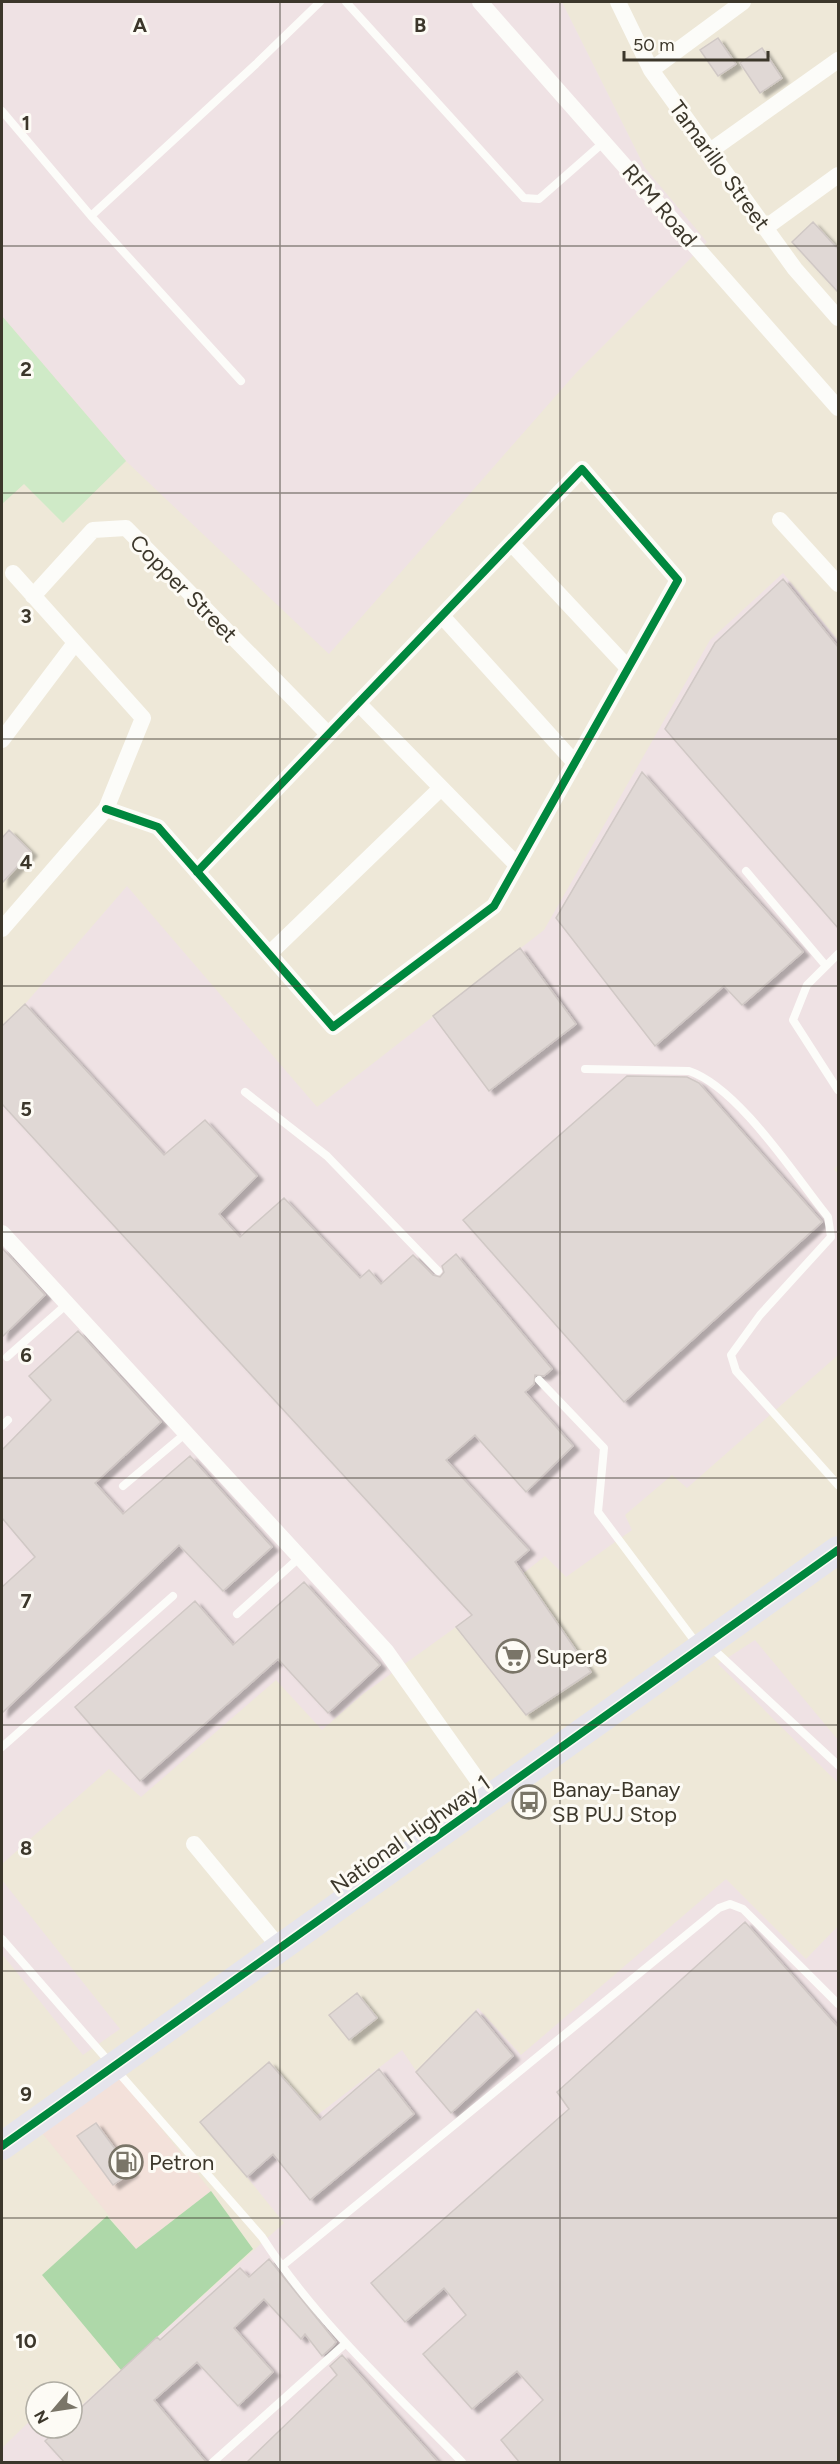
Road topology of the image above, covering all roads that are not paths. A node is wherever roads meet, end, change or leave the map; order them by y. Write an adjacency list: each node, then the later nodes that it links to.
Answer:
1 (320, 2): 12 (lane)
2 (346, 2): 9 (lane)
3 (480, 2): 9 (street, RFM Road)
4 (618, 2): 7 (street, Tamarillo Street)
5 (743, 2): 7 (street)
6 (838, 60): 10 (street)
7 (651, 70): 10 (street, Tamarillo Street)
8 (2, 111): 12 (lane)
9 (604, 141): 16 (street, RFM Road)
10 (710, 151): 13 (street, Tamarillo Street)
11 (838, 175): 13 (street)
12 (91, 216): 15 (lane)
13 (765, 228): 14 (street, Tamarillo Street)
14 (838, 318)
15 (241, 381)
16 (838, 408)
17 (780, 520): 20 (street)
18 (511, 543): 22 (street); 24 (street); 24 (street)
19 (13, 573): 21 (street)
20 (838, 584)
21 (33, 596): 23 (street); 27 (street, Copper Street)
22 (442, 616): 25 (street); 28 (street)
23 (75, 643): 26 (street); 30 (street)
24 (628, 668): 28 (street)
25 (358, 703): 27 (street); 29 (street)
26 (4, 733)
27 (328, 735): 33 (street)
28 (574, 763): 31 (street)
29 (441, 788): 31 (street); 35 (street)
30 (106, 809): 33 (street); 34 (street)
31 (517, 865): 35 (street)
32 (746, 871): 37 (lane)
33 (197, 872): 35 (street)
34 (2, 929)
35 (269, 954)
36 (838, 954): 37 (lane)
37 (826, 966): 39 (lane)
38 (585, 1069): 47 (lane)
39 (838, 1090)
40 (245, 1092): 42 (lane)
41 (2, 1233): 43 (street)
42 (438, 1270)
43 (67, 1304): 44 (lane); 46 (street)
44 (7, 1357)
45 (539, 1380): 53 (lane)
46 (186, 1433): 48 (lane); 50 (street)
47 (838, 1485)
48 (123, 1486)
49 (838, 1550): 53 (highway, National Highway 1)
50 (300, 1557): 52 (lane); 56 (street)
51 (173, 1596): 54 (lane)
52 (237, 1614)
53 (705, 1646): 55 (lane); 56 (highway, National Highway 1)
54 (2, 1748)
55 (838, 1765)
56 (491, 1799): 59 (highway, National Highway 1)
57 (194, 1844): 59 (street)
58 (2, 1939): 61 (lane)
59 (280, 1948): 61 (highway, National Highway 1)
60 (838, 2004): 63 (lane)
61 (112, 2066): 62 (highway, National Highway 1); 63 (lane)
62 (2, 2146)
63 (282, 2266): 64 (lane)
64 (346, 2343): 65 (lane); 66 (lane)
65 (213, 2463)
66 (462, 2463)

